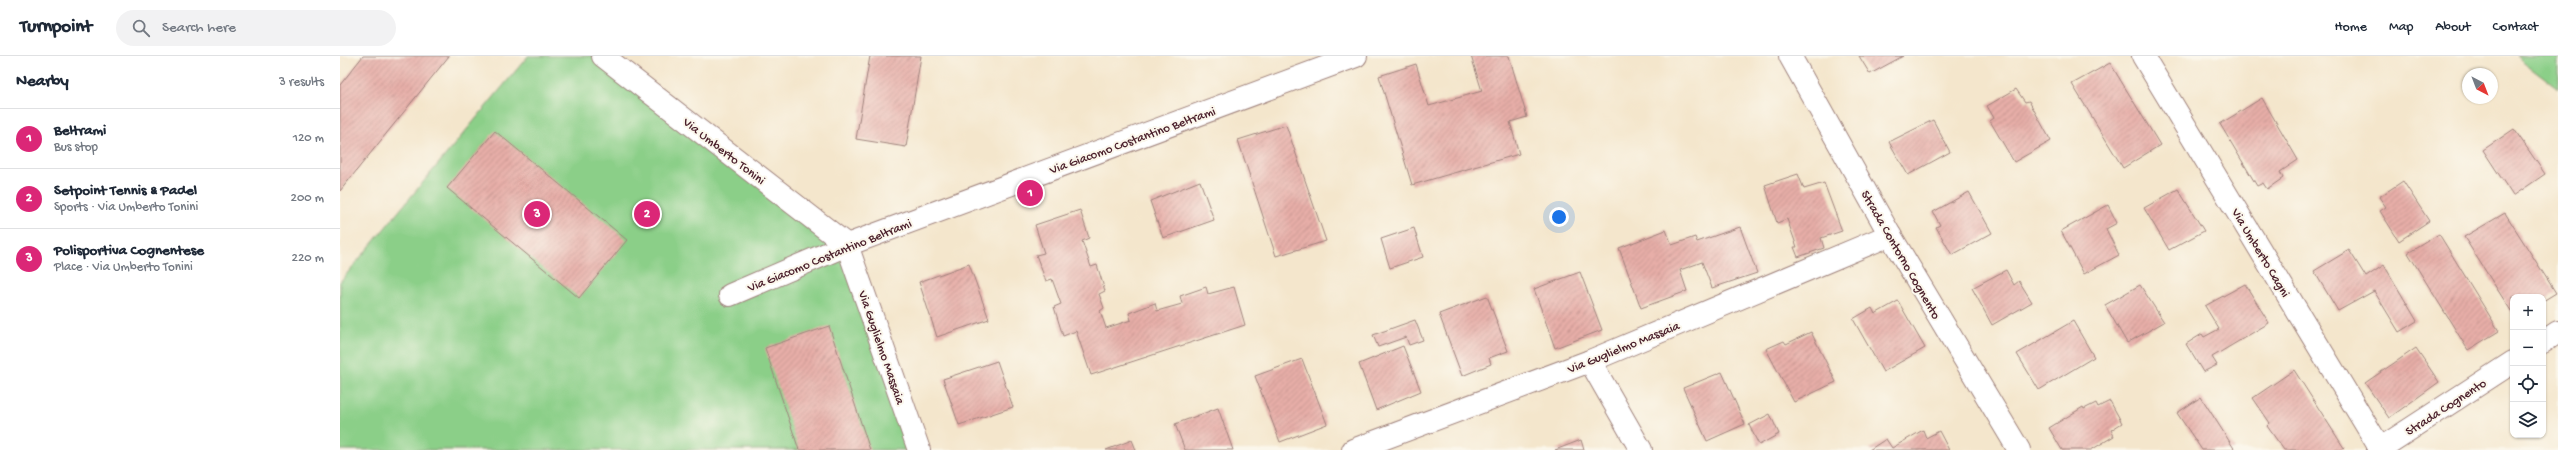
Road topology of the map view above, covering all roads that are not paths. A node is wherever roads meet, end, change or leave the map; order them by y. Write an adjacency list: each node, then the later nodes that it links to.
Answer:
1 (603, 56): 6 (street, Via Umberto Tonini)
2 (1790, 56): 5 (street, Strada Contorno Cognento)
3 (2143, 56): 12 (street, Via Umberto Cagni)
4 (1345, 58): 6 (street, Via Giacomo Costantino Beltrami)
5 (1890, 235): 10 (street, Via Guglielmo Massaia); 16 (street, Strada Contorno Cognento)
6 (847, 245): 7 (street, Via Giacomo Costantino Beltrami); 13 (street, Via Guglielmo Massaia)
7 (730, 295)
8 (2558, 332): 9 (street)
9 (2546, 340)
10 (1590, 361): 14 (street, Via Guglielmo Massaia); 15 (street)
11 (2510, 364): 12 (street, Strada Cognento)
12 (2379, 449)
13 (919, 450)
14 (1353, 450)
15 (1641, 450)
16 (2019, 450)

